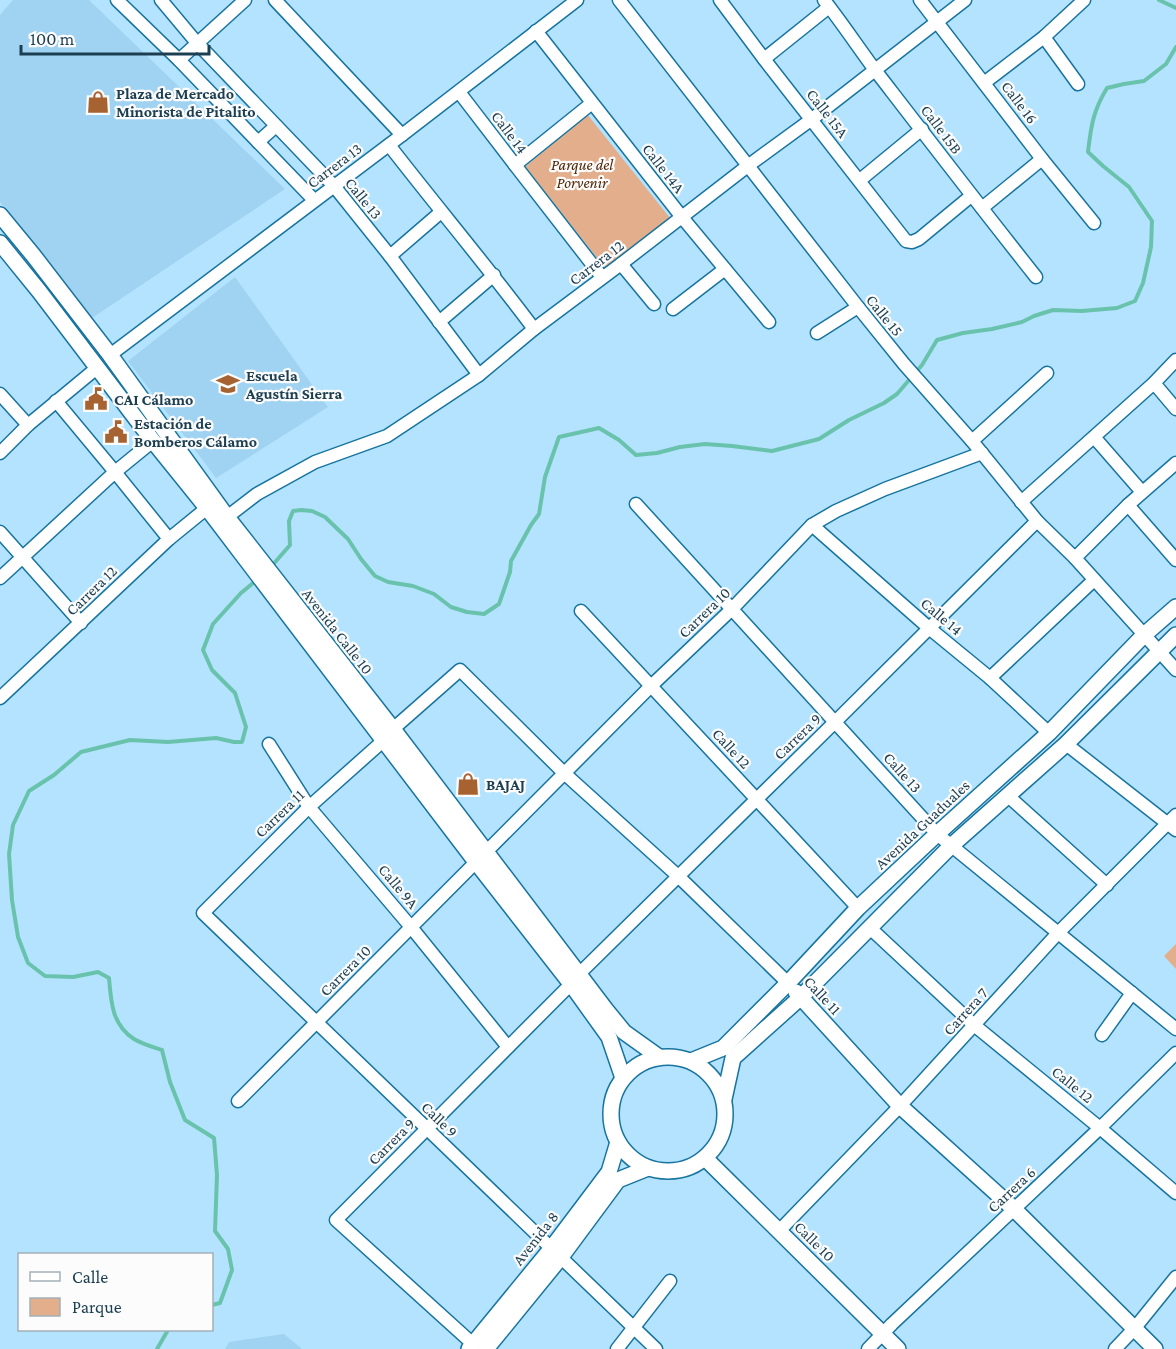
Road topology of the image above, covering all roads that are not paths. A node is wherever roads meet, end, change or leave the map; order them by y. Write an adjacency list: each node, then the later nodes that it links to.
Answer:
1 (117, 0): 17 (street)
2 (161, 0): 15 (street, Calle 13)
3 (245, 0): 15 (street)
4 (275, 0): 26 (street)
5 (577, 0): 13 (street, Carrera 13)
6 (619, 0): 31 (street, Calle 15)
7 (720, 0): 16 (street, Calle 15A)
8 (920, 0): 12 (street, Calle 16)
9 (964, 0): 12 (street, Carrera 12)
10 (1084, 0): 14 (street)
11 (827, 3): 16 (street); 18 (street, Calle 15B)
12 (937, 22): 18 (street, Carrera 12); 19 (street, Calle 16)
13 (536, 31): 21 (street, Carrera 13); 22 (street, Calle 14A)
14 (1044, 37): 19 (street); 20 (street)
15 (197, 43): 17 (street); 24 (street, Calle 13)
16 (764, 58): 23 (street, Calle 15A)
17 (179, 60): 27 (street)
18 (875, 69): 23 (street, Carrera 12); 25 (street, Calle 15B)
19 (984, 83): 29 (street, Calle 16)
20 (1078, 84)
21 (459, 92): 26 (street, Carrera 13); 30 (street, Calle 14)
22 (592, 103): 30 (street); 39 (street, Calle 14A)
23 (812, 119): 31 (street, Carrera 12); 32 (street, Calle 15A)
24 (276, 126): 27 (street); 33 (street, Calle 13)
25 (922, 129): 32 (street); 34 (street, Calle 15B)
26 (402, 135): 28 (street, Carrera 13)
27 (258, 142): 35 (street)
28 (389, 145): 33 (street, Carrera 13); 37 (street)
29 (1042, 159): 36 (street); 40 (street, Calle 16)
30 (515, 165): 46 (street, Calle 14)
31 (748, 165): 39 (street, Carrera 12); 49 (street, Calle 15)
32 (860, 180): 34 (street, Calle 15A)
33 (338, 191): 35 (street, Carrera 13); 42 (street, Calle 13)
34 (971, 195): 36 (street, Calle 15B)
35 (314, 200): 55 (street, Carrera 13)
36 (982, 208): 47 (street, Calle 15B)
37 (441, 212): 42 (street); 45 (street)
38 (0, 215): 55 (main road, Avenida Calle 10)
39 (681, 216): 43 (street, Carrera 12); 44 (street, Calle 14A)
40 (1094, 223)
41 (0, 243): 57 (main road, Avenida Calle 10)
42 (390, 256): 51 (street, Calle 13)
43 (621, 264): 46 (street, Carrera 12); 48 (street)
44 (725, 269): 50 (street); 52 (street, Calle 14A)
45 (494, 275): 51 (street); 53 (street)
46 (602, 277): 53 (street, Carrera 12)
47 (1036, 277)
48 (654, 304)
49 (858, 307): 54 (street); 67 (street, Calle 15)
50 (673, 309)
51 (439, 322): 59 (street, Calle 13)
52 (769, 322)
53 (534, 329): 59 (street, Carrera 12)
54 (817, 333)
55 (110, 355): 77 (main road, Avenida Calle 10)
56 (1176, 360): 60 (street)
57 (98, 367): 62 (street); 66 (main road, Avenida Calle 10)
58 (1047, 373): 67 (street)
59 (479, 375): 77 (street, Carrera 12)
60 (1154, 383): 63 (street); 65 (street)
61 (0, 394): 64 (street)
62 (56, 401): 64 (street); 71 (street)
63 (1176, 409)
64 (28, 425): 68 (street)
65 (1094, 437): 72 (street); 73 (street)
66 (153, 441): 71 (street); 76 (main road, Avenida Calle 10)
67 (972, 441): 69 (street, Calle 15)
68 (0, 453)
69 (982, 453): 73 (street, Calle 15); 79 (street, Carrera 10)
70 (1176, 463): 72 (street)
71 (115, 472): 81 (street); 82 (street)
72 (1142, 492): 75 (street)
73 (1021, 502): 78 (street, Calle 15)
74 (636, 504): 89 (street, Calle 13)
75 (1128, 505): 83 (street); 84 (street)
76 (207, 508): 81 (street, Carrera 12); 85 (main road, Avenida Calle 10)
77 (227, 517): 85 (main road, Avenida Calle 10)
78 (1037, 520): 83 (street, Calle 15); 92 (street, Carrera 9)
79 (812, 525): 89 (street, Carrera 10); 92 (street, Calle 14)
80 (0, 532): 82 (street)
81 (169, 539): 91 (street, Carrera 12)
82 (22, 558): 86 (street); 91 (street)
83 (1075, 558): 87 (street, Calle 15)
84 (1176, 560)
85 (259, 569): 103 (main road, Avenida Calle 10)
86 (0, 578)
87 (1094, 580): 93 (street, Calle 15); 98 (street)
88 (1176, 607): 93 (main road, Avenida Guaduales)
89 (732, 609): 99 (street, Carrera 10); 101 (street, Calle 13)
90 (581, 611): 99 (street, Calle 12)
91 (81, 623): 100 (street, Carrera 12)
92 (929, 628): 98 (street, Calle 14); 101 (street, Carrera 9)
93 (1144, 635): 95 (street); 102 (main road, Avenida Guaduales)
94 (1176, 635): 95 (main road)
95 (1158, 651): 97 (street); 105 (main road)
96 (460, 670): 103 (street, Carrera 11); 106 (street, Calle 11)
97 (1176, 670)
98 (990, 678): 102 (street, Calle 14)
99 (651, 686): 106 (street, Carrera 10); 108 (street, Calle 12)
100 (0, 698)
101 (835, 722): 108 (street, Carrera 9); 111 (street, Calle 13)
102 (1049, 733): 111 (main road, Avenida Guaduales)
103 (388, 735): 109 (street, Carrera 11); 113 (main road, Avenida Calle 10)
104 (269, 744): 109 (street, Calle 9A)
105 (1066, 744): 107 (main road); 110 (street)
106 (564, 774): 113 (street, Carrera 10); 114 (street, Calle 11)
107 (1008, 796): 112 (main road); 115 (street)
108 (756, 799): 114 (street, Carrera 9); 116 (street, Calle 12)
109 (309, 807): 117 (street, Carrera 11); 118 (street, Calle 9A)
110 (1173, 823): 115 (street, Carrera 7)
111 (937, 834): 112 (street, Calle 13); 116 (main road, Avenida Guaduales)
112 (951, 846): 119 (main road); 120 (street, Calle 13)
113 (481, 857): 118 (street, Carrera 10); 121 (main road, Avenida Calle 10)
114 (678, 876): 121 (street, Carrera 9); 122 (street, Calle 11)
115 (1107, 885): 120 (street, Carrera 7)
116 (858, 908): 122 (main road, Avenida Guaduales)
117 (202, 913): 125 (street, Calle 9)
118 (411, 927): 125 (street, Carrera 10); 129 (street, Calle 9A)
119 (870, 928): 124 (main road); 126 (street, Calle 12)
120 (1058, 933): 123 (street, Calle 13); 126 (street, Carrera 7)
121 (575, 979): 129 (street, Carrera 9); 131 (main road, Avenida Calle 10); 133 (main road, Avenida Calle 10)
122 (788, 983): 124 (main road, Calle 11); 132 (main road, Avenida Guaduales)
123 (1132, 993): 127 (street, Calle 13); 128 (street)
124 (801, 998): 134 (main road); 136 (main road, Calle 11)
125 (316, 1023): 135 (street, Carrera 10); 138 (street, Calle 9)
126 (974, 1025): 136 (street, Carrera 7); 137 (street, Calle 12)
127 (1176, 1029)
128 (1102, 1035)
129 (508, 1047): 138 (street, Carrera 9)
130 (1176, 1053): 137 (street, Carrera 6)
131 (659, 1057): 132 (main road); 133 (main road)
132 (691, 1061): 134 (main road)
133 (623, 1078): 139 (main road)
134 (724, 1099): 140 (main road)
135 (238, 1101)
136 (900, 1106): 143 (main road, Calle 11); 144 (street, Carrera 7)
137 (1100, 1128): 142 (street, Calle 12); 143 (street, Carrera 6)
138 (426, 1129): 145 (street, Calle 9); 151 (street, Carrera 9)
139 (618, 1142): 141 (main road); 145 (main road, Avenida 8)
140 (705, 1158): 141 (main road); 144 (main road, Calle 10)
141 (648, 1168): 145 (main road, Avenida 8)
142 (1176, 1193)
143 (1014, 1209): 149 (main road, Calle 11); 150 (street, Carrera 6)
144 (779, 1231): 150 (main road, Calle 10)
145 (556, 1253): 148 (street, Calle 9); 151 (main road, Avenida 8)
146 (1176, 1277): 149 (street)
147 (670, 1281): 148 (street)
148 (634, 1328): 152 (street); 153 (street, Calle 9)
149 (1134, 1329): 156 (street); 157 (main road, Calle 11)
150 (883, 1334): 154 (street, Carrera 6); 155 (main road, Calle 10)
151 (476, 1347)
152 (617, 1349)
153 (656, 1349)
154 (868, 1349)
155 (898, 1349)
156 (1115, 1349)
157 (1155, 1349)

